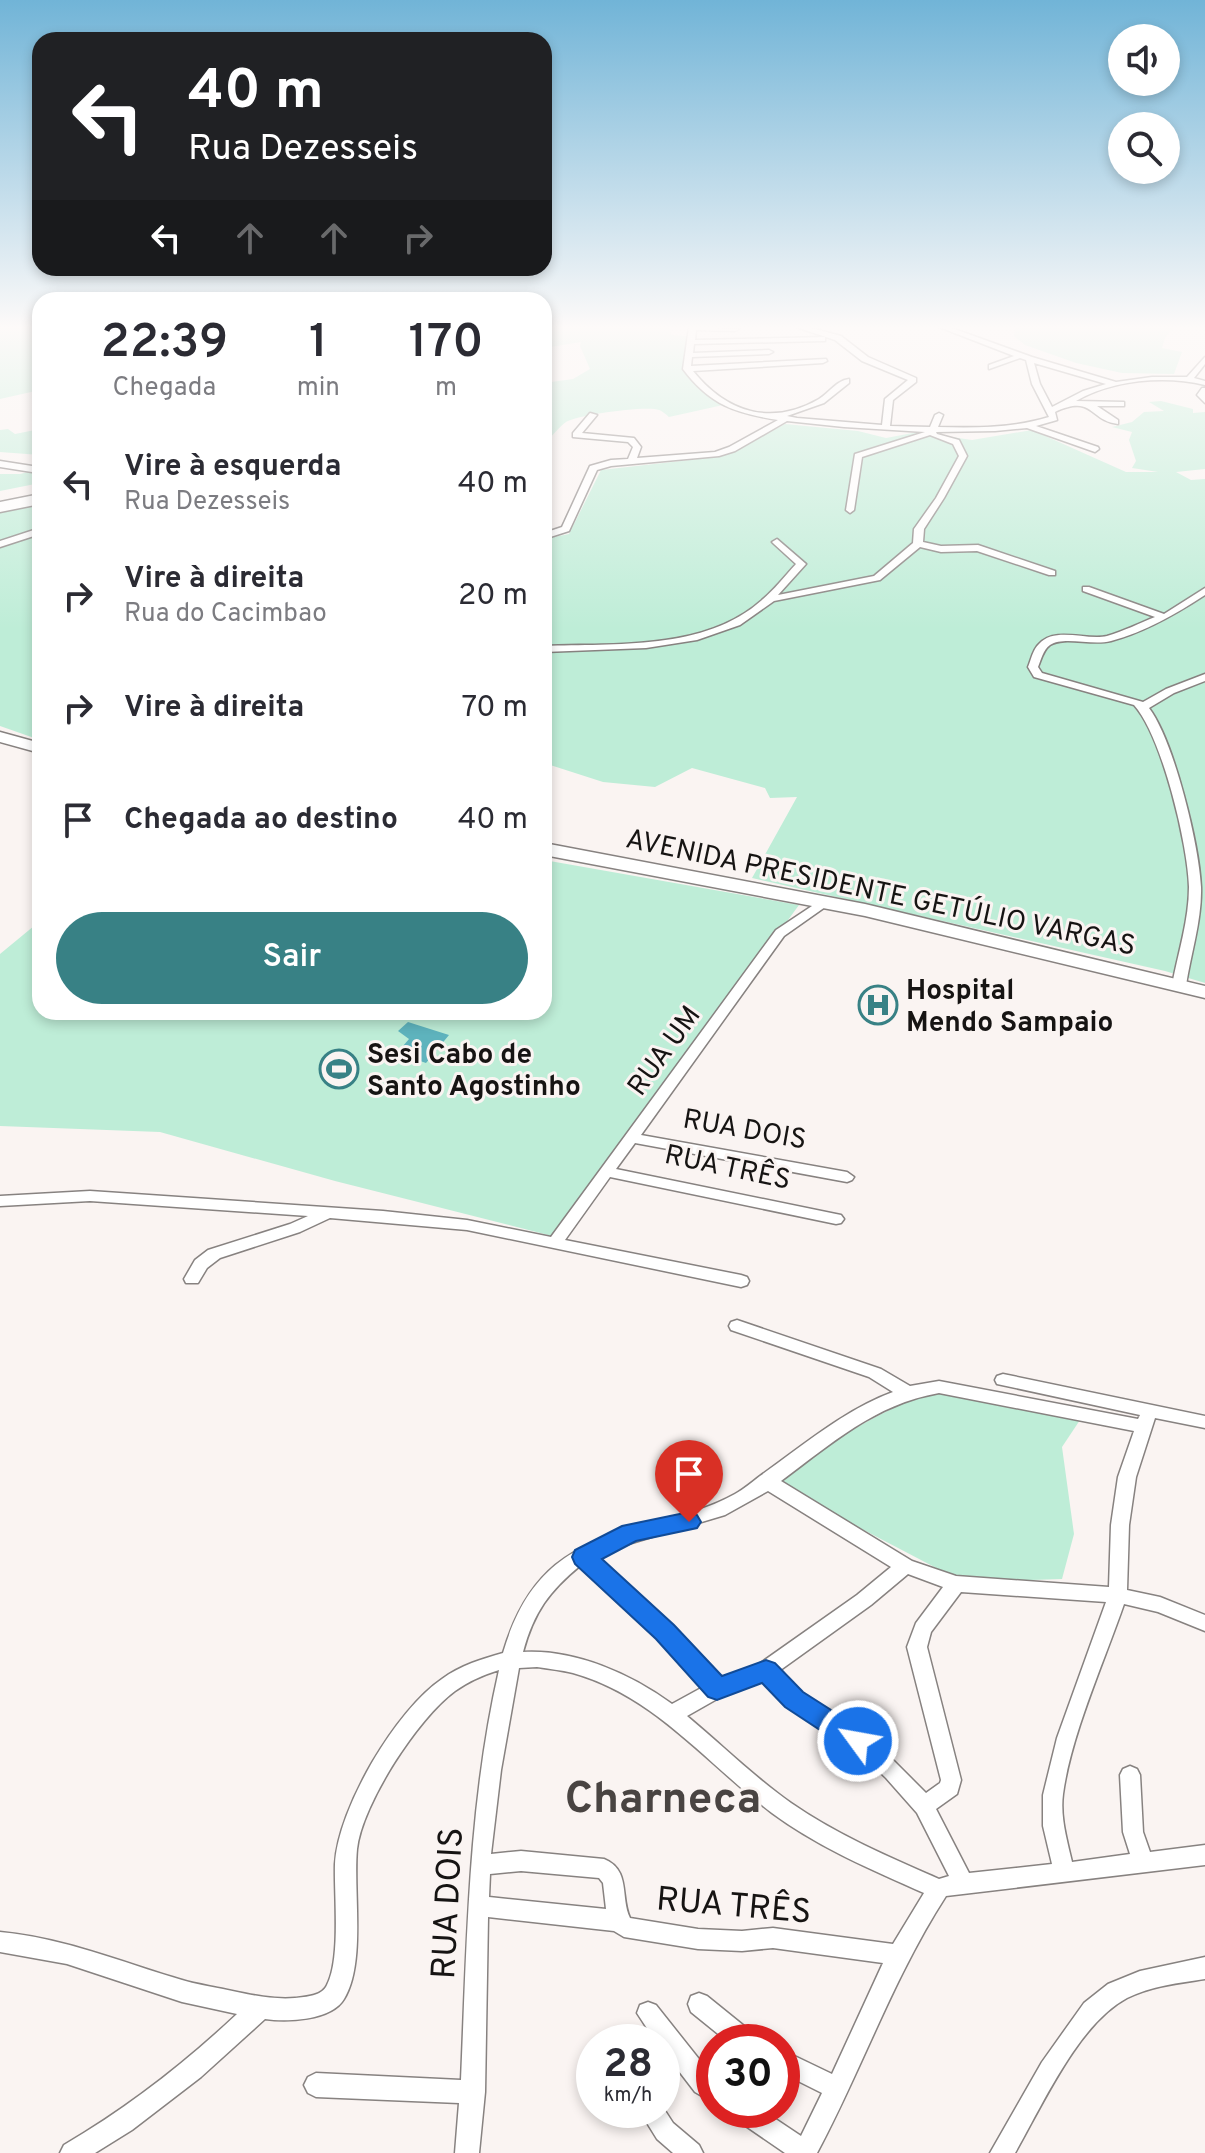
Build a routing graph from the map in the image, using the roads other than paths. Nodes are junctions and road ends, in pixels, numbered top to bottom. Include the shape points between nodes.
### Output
1 (582, 427) edge
2 (766, 427) edge
3 (880, 427) edge
4 (1015, 427) edge
5 (1031, 427) edge
6 (886, 428) joint
7 (933, 430) junction
8 (1095, 449) dead end
9 (632, 461) junction
10 (0, 464) edge
11 (32, 469) dead end
12 (32, 494) edge
13 (0, 500) edge
14 (32, 501) edge
15 (0, 507) edge
16 (850, 510) dead end
17 (32, 534) edge
18 (552, 535) edge
19 (777, 542) dead end
20 (0, 544) edge
21 (918, 544) junction
22 (1052, 573) dead end
23 (1086, 589) dead end
24 (1205, 591) edge
25 (766, 601) junction
26 (1165, 617) junction
27 (552, 649) edge
28 (1205, 677) edge
29 (1145, 706) junction
30 (0, 737) edge
31 (32, 746) edge
32 (552, 851) edge
33 (824, 902) junction
34 (1179, 985) junction
35 (1205, 992) edge
36 (632, 1138) junction
37 (607, 1172) junction
38 (847, 1177) dead end
39 (0, 1201) edge
40 (329, 1212) junction
41 (836, 1219) dead end
42 (556, 1241) junction
43 (192, 1279) dead end
44 (741, 1281) dead end
45 (737, 1326) dead end
46 (1003, 1380) dead end
47 (906, 1392) junction
48 (1147, 1420) junction
49 (1205, 1422) edge
50 (766, 1481) junction
51 (584, 1557) junction
52 (905, 1566) junction
53 (956, 1584) junction
54 (1118, 1595) junction
55 (1205, 1623) edge
56 (510, 1659) junction
57 (766, 1670) junction
58 (717, 1689) junction
59 (671, 1715) junction
60 (1130, 1775) dead end
61 (924, 1806) junction
62 (1205, 1855) edge
63 (1143, 1861) junction
64 (480, 1865) junction
65 (1064, 1871) junction
66 (963, 1882) junction
67 (939, 1889) junction
68 (479, 1906) junction
69 (618, 1921) junction
70 (0, 1942) edge
71 (899, 1955) junction
72 (1205, 1968) edge
73 (699, 2004) dead end
74 (259, 2009) junction
75 (648, 2013) dead end
76 (724, 2024) edge
77 (800, 2070) edge
78 (696, 2075) edge
79 (316, 2085) dead end
80 (838, 2089) junction
81 (473, 2092) junction
82 (663, 2128) edge
83 (768, 2128) edge
84 (72, 2153) edge
85 (467, 2153) edge
86 (691, 2153) edge
87 (804, 2153) edge
88 (1002, 2153) edge

1 - 9 street via 576,435 631,440 638,452
2 - 9 street via 716,454
3 - 6 street
4 - 7 street
5 - 8 street
6 - 7 street
7 - 16 street via 858,456
7 - 21 street via 934,436 956,442 963,456 919,529
9 - 18 street via 591,470 568,526
10 - 11 street
12 - 13 highway
14 - 15 highway
17 - 20 street
19 - 25 street via 801,564
21 - 22 street via 978,548
21 - 25 street via 877,578
23 - 26 street
24 - 26 street
25 - 27 street via 736,623 693,638
26 - 29 street via 1103,640 1048,642 1033,667 1038,675
28 - 29 street
29 - 34 street via 1165,751 1193,872 1194,898
30 - 31 main road
32 - 33 main road, AVENIDA PRESIDENTE GETÚLIO VARGAS
33 - 34 main road, AVENIDA PRESIDENTE GETÚLIO VARGAS
33 - 36 street, RUA UM via 780,933
34 - 35 main road, AVENIDA PRESIDENTE GETÚLIO VARGAS
36 - 37 street, RUA UM
36 - 38 street, RUA DOIS
37 - 41 street, RUA TRÊS
37 - 42 street, RUA UM
39 - 40 street via 90,1196
40 - 42 street via 455,1224
40 - 43 street via 214,1254
42 - 44 street
45 - 47 street via 875,1373
46 - 48 street
47 - 48 street via 939,1387
47 - 50 street, RUA DOIS via 823,1440
48 - 49 street
48 - 54 street via 1127,1477
50 - 51 street, RUA DOIS via 734,1504 689,1522 631,1533
50 - 52 street
51 - 56 street, RUA DOIS via 546,1585 524,1621
51 - 58 street
52 - 53 street
52 - 57 street
53 - 54 street
53 - 61 street via 923,1629 917,1647 951,1783
54 - 55 street
54 - 65 street via 1067,1738 1053,1795 1053,1826
56 - 59 street via 581,1667 635,1690
56 - 64 street, RUA DOIS via 490,1766
56 - 74 street via 469,1669 431,1699 395,1743 372,1786 347,1845 337,1993 319,2004 283,2012
57 - 58 street
57 - 61 street via 794,1699 871,1751
58 - 59 street
59 - 67 street via 781,1807
60 - 63 street via 1133,1832
61 - 66 street
62 - 63 street
63 - 65 street
64 - 68 street, RUA DOIS
64 - 69 street, RUA TRÊS via 521,1861 607,1870 614,1879
65 - 66 street
66 - 67 street
67 - 71 street
68 - 69 street
68 - 81 street, RUA DOIS
69 - 71 street, RUA TRÊS via 624,1927 698,1939 773,1938
70 - 74 street via 58,1949 181,1991
71 - 80 street
72 - 88 street via 1137,1983 1094,2008
73 - 76 street
74 - 84 street via 190,2074 131,2119
75 - 78 street
77 - 80 street
79 - 81 street
80 - 87 street
81 - 85 street, RUA DOIS
82 - 86 street
83 - 87 street

